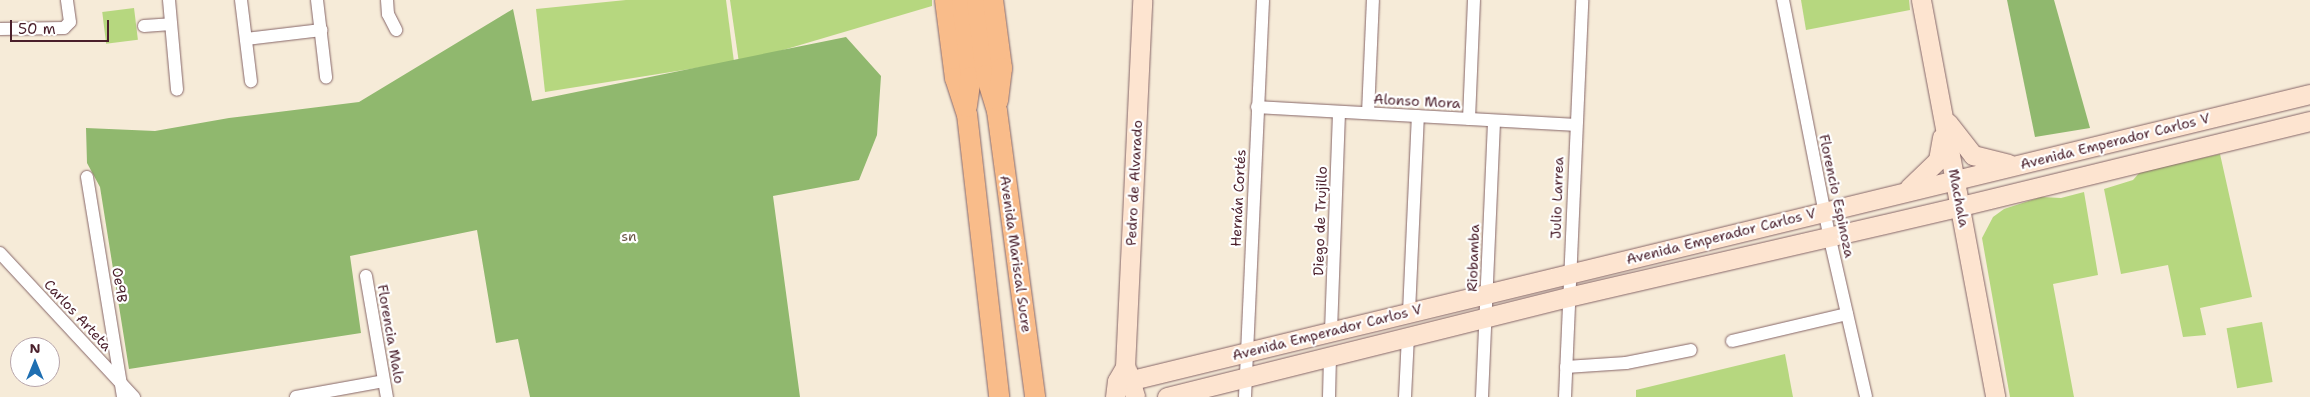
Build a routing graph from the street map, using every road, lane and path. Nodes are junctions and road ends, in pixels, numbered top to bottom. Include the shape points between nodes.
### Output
1 (68, 0) edge
2 (169, 0) edge
3 (241, 0) edge
4 (317, 0) edge
5 (387, 0) edge
6 (945, 0) edge
7 (962, 0) edge
8 (977, 0) edge
9 (993, 0) edge
10 (1142, 0) edge
11 (1263, 0) edge
12 (1373, 0) edge
13 (1474, 0) edge
14 (1582, 0) edge
15 (1783, 0) edge
16 (1921, 0) edge
17 (171, 24) junction
18 (144, 26) dead end
19 (0, 30) edge
20 (321, 30) junction
21 (396, 30) dead end
22 (246, 39) junction
23 (326, 77) dead end
24 (251, 81) dead end
25 (177, 90) dead end
26 (2310, 94) edge
27 (1257, 107) junction
28 (997, 111) junction
29 (1339, 112) junction
30 (1368, 113) junction
31 (966, 114) junction
32 (1418, 116) junction
33 (1943, 116) junction
34 (1469, 119) junction
35 (1494, 121) junction
36 (2310, 121) edge
37 (1575, 125) junction
38 (2016, 165) junction
39 (87, 177) dead end
40 (1955, 180) junction
41 (1904, 192) junction
42 (2007, 195) junction
43 (1960, 206) junction
44 (1824, 211) junction
45 (1829, 235) junction
46 (1968, 248) junction
47 (0, 253) edge
48 (1569, 273) junction
49 (366, 276) dead end
50 (1487, 293) junction
51 (1568, 296) junction
52 (1409, 312) junction
53 (1847, 314) junction
54 (1486, 317) junction
55 (1331, 331) junction
56 (1408, 336) junction
57 (1732, 341) dead end
58 (1691, 350) dead end
59 (1246, 351) junction
60 (1330, 355) junction
61 (1566, 367) junction
62 (1245, 376) junction
63 (384, 381) junction
64 (1131, 381) edge
65 (121, 384) junction
66 (124, 397) edge
67 (134, 397) edge
68 (296, 397) edge
69 (387, 397) edge
70 (999, 397) edge
71 (1035, 397) edge
72 (1115, 397) edge
73 (1167, 397) edge
74 (1245, 397) edge
75 (1329, 397) edge
76 (1404, 397) edge
77 (1482, 397) edge
78 (1565, 397) edge
79 (1866, 397) edge
80 (1995, 397) edge

1 - 19 street via 70,22 64,28
2 - 17 street
3 - 22 street
4 - 20 street
5 - 21 street via 388,14
6 - 31 main road via 955,78
7 - 31 main road via 971,76
8 - 28 main road, Avenida Mariscal Sucre via 986,74
9 - 28 main road, Avenida Mariscal Sucre via 1002,68
10 - 64 main road, Pedro de Alvarado
11 - 27 street, Hernán Cortés
12 - 30 street
13 - 34 street
14 - 37 street, Julio Larrea
15 - 44 street, Florencio Espinoza
16 - 33 main road, Machala
17 - 18 street
17 - 25 street
20 - 22 street
20 - 23 street
22 - 24 street
26 - 38 main road, Avenida Emperador Carlos V
27 - 29 street, Alonso Mora
27 - 59 street, Hernán Cortés
28 - 71 main road, Avenida Mariscal Sucre
29 - 30 street, Alonso Mora
29 - 55 street, Diego de Trujillo
30 - 32 street, Alonso Mora
31 - 70 main road
32 - 34 street, Alonso Mora
32 - 52 street
33 - 38 main road via 1961,144 1973,155
33 - 40 main road, Machala
33 - 41 main road via 1940,156 1931,170
34 - 35 street, Alonso Mora
35 - 37 street, Alonso Mora
35 - 50 street, Riobamba
36 - 42 main road, Avenida Emperador Carlos V
37 - 48 street, Julio Larrea
38 - 40 main road, Avenida Emperador Carlos V
39 - 65 street, Oe9B
40 - 41 main road, Avenida Emperador Carlos V
40 - 43 main road, Machala
41 - 44 main road, Avenida Emperador Carlos V
42 - 43 main road, Avenida Emperador Carlos V
42 - 46 main road via 1989,203 1979,214
43 - 45 main road, Avenida Emperador Carlos V
43 - 46 main road, Machala
44 - 45 street, Florencio Espinoza
44 - 48 main road, Avenida Emperador Carlos V
45 - 51 main road, Avenida Emperador Carlos V
45 - 53 street, Florencio Espinoza
46 - 80 main road, Machala
47 - 65 street, Carlos Arteta
48 - 50 main road, Avenida Emperador Carlos V
48 - 51 street, Julio Larrea
49 - 63 street, Florencia Malo
50 - 52 main road, Avenida Emperador Carlos V
50 - 54 street, Riobamba
51 - 54 main road, Avenida Emperador Carlos V
51 - 61 street, Julio Larrea
52 - 55 main road, Avenida Emperador Carlos V
53 - 57 street
53 - 79 street, Florencio Espinoza
54 - 56 main road, Avenida Emperador Carlos V
54 - 77 street, Riobamba
55 - 59 main road, Avenida Emperador Carlos V
56 - 60 main road, Avenida Emperador Carlos V
56 - 76 street
58 - 61 street via 1626,363
59 - 62 street, Hernán Cortés
59 - 64 main road, Avenida Emperador Carlos V
60 - 62 main road, Avenida Emperador Carlos V
60 - 75 street
61 - 78 street, Julio Larrea
62 - 73 main road, Avenida Emperador Carlos V
62 - 74 street, Hernán Cortés
63 - 68 street
63 - 69 street, Florencia Malo
64 - 72 main road, Pedro de Alvarado via 1117,382
65 - 66 street, Oe9B
65 - 67 street, Carlos Arteta

